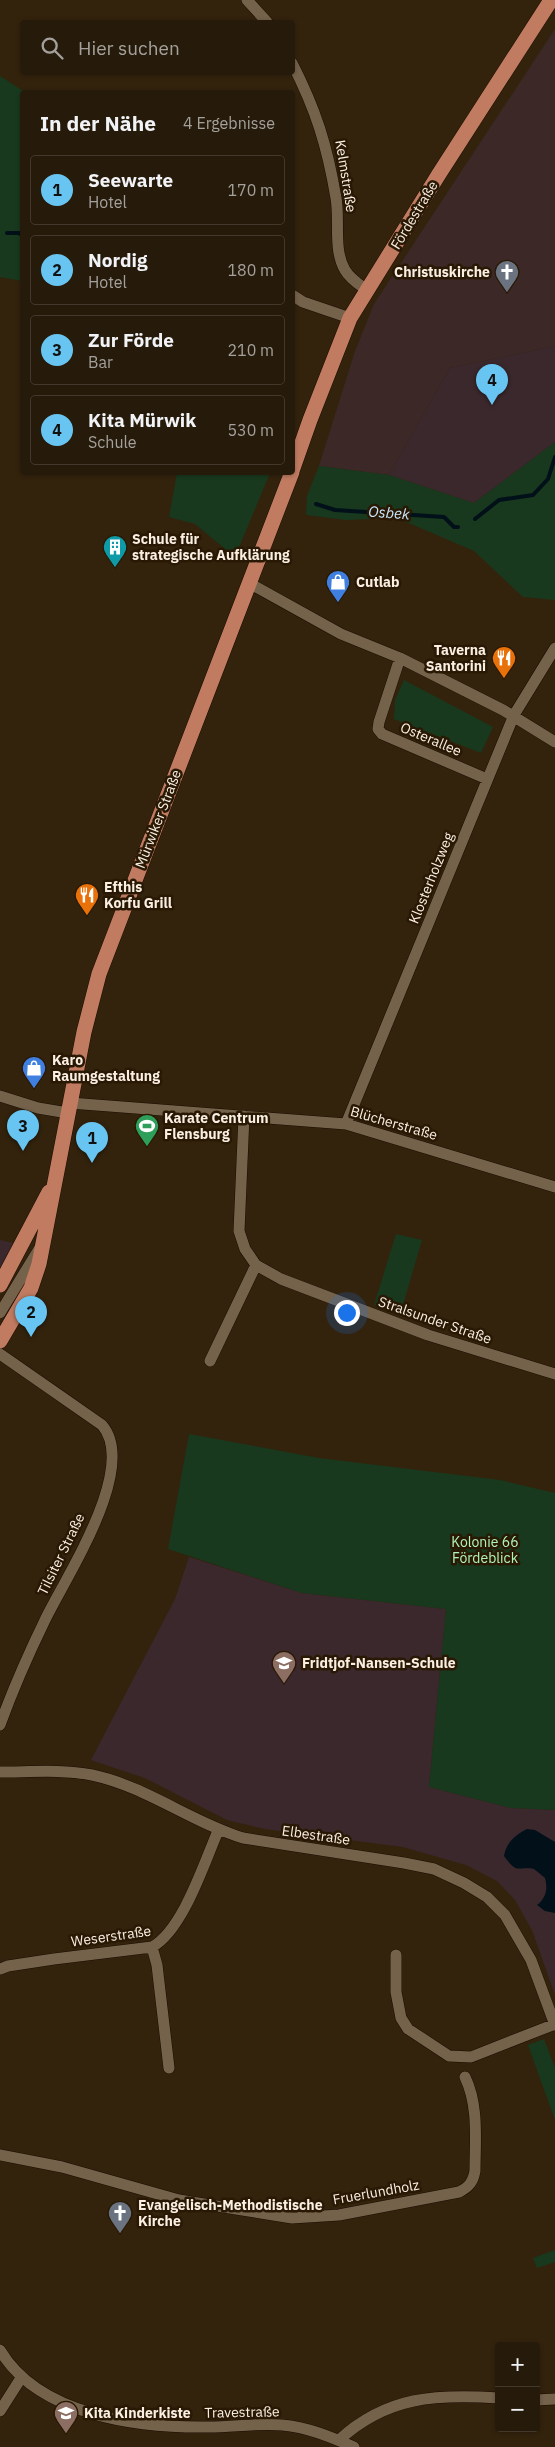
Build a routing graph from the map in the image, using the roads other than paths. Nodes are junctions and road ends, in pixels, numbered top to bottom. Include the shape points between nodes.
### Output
1 (247, 0) edge
2 (551, 0) edge
3 (265, 20) edge
4 (295, 69) edge
5 (368, 291) junction
6 (295, 297) edge
7 (350, 318) junction
8 (295, 463) edge
9 (291, 475) edge
10 (249, 583) junction
11 (555, 648) edge
12 (400, 658) junction
13 (514, 715) junction
14 (555, 742) edge
15 (487, 779) junction
16 (0, 1096) edge
17 (69, 1108) junction
18 (244, 1116) junction
19 (346, 1124) junction
20 (56, 1177) junction
21 (555, 1187) edge
22 (44, 1241) junction
23 (256, 1265) junction
24 (0, 1285) edge
25 (0, 1314) edge
26 (0, 1341) edge
27 (0, 1354) edge
28 (210, 1361) dead end
29 (555, 1374) edge
30 (0, 1725) edge
31 (0, 1772) edge
32 (218, 1831) junction
33 (152, 1948) junction
34 (396, 1955) dead end
35 (0, 1969) edge
36 (555, 2025) edge
37 (169, 2068) dead end
38 (465, 2077) dead end
39 (0, 2155) edge
40 (0, 2350) edge
41 (21, 2378) junction
42 (495, 2398) edge
43 (555, 2399) edge
44 (540, 2400) edge
45 (0, 2411) edge
46 (339, 2440) junction
47 (354, 2447) edge

1 - 3 street
2 - 5 main road, Fördestraße
4 - 5 street, Kelmstraße via 319,121 328,150 340,256 345,270
5 - 7 main road, Fördestraße
6 - 7 street
7 - 8 main road, Fördestraße
9 - 10 main road, Fördestraße
10 - 12 street via 341,634
10 - 17 main road, Mürwiker Straße via 99,974
11 - 13 street, Klosterholzweg
12 - 13 street
12 - 15 street, Osterallee via 378,729 382,734
13 - 14 street
13 - 15 street, Klosterholzweg
15 - 19 street, Klosterholzweg
16 - 17 street, Blücherstraße via 19,1104
17 - 18 street, Blücherstraße
17 - 20 main road, Mürwiker Straße
18 - 19 street, Blücherstraße
18 - 23 street, Stralsunder Straße via 239,1231 245,1249
19 - 21 street, Blücherstraße
20 - 22 main road, Mürwiker Straße
20 - 24 main road, Mürwiker Straße
22 - 25 street
22 - 26 main road, Mürwiker Straße via 31,1288
23 - 28 street
23 - 29 street, Stralsunder Straße via 281,1279 428,1335
27 - 30 street, Tilsiter Straße via 102,1425 109,1433 113,1454 106,1489 86,1545 28,1655
31 - 32 street, Elbestraße via 51,1771 91,1775 142,1793
32 - 33 street, Weserstraße via 178,1922
32 - 36 street, Elbestraße via 243,1838 434,1869 464,1883 505,1915 531,1960
33 - 35 street, Weserstraße via 45,1960
33 - 37 street via 157,1965
34 - 36 street via 396,1992 401,2018 408,2029 449,2056 471,2057
38 - 39 street, Fruerlundholz via 474,2106 476,2171 468,2187 459,2192 347,2214 292,2218 179,2200 62,2167
40 - 41 street, Travestraße
41 - 45 street
41 - 46 street, Travestraße via 66,2404 128,2422 192,2427 282,2425
42 - 46 street via 435,2398 405,2403 381,2410 358,2423
43 - 44 street
46 - 47 street, Travestraße

